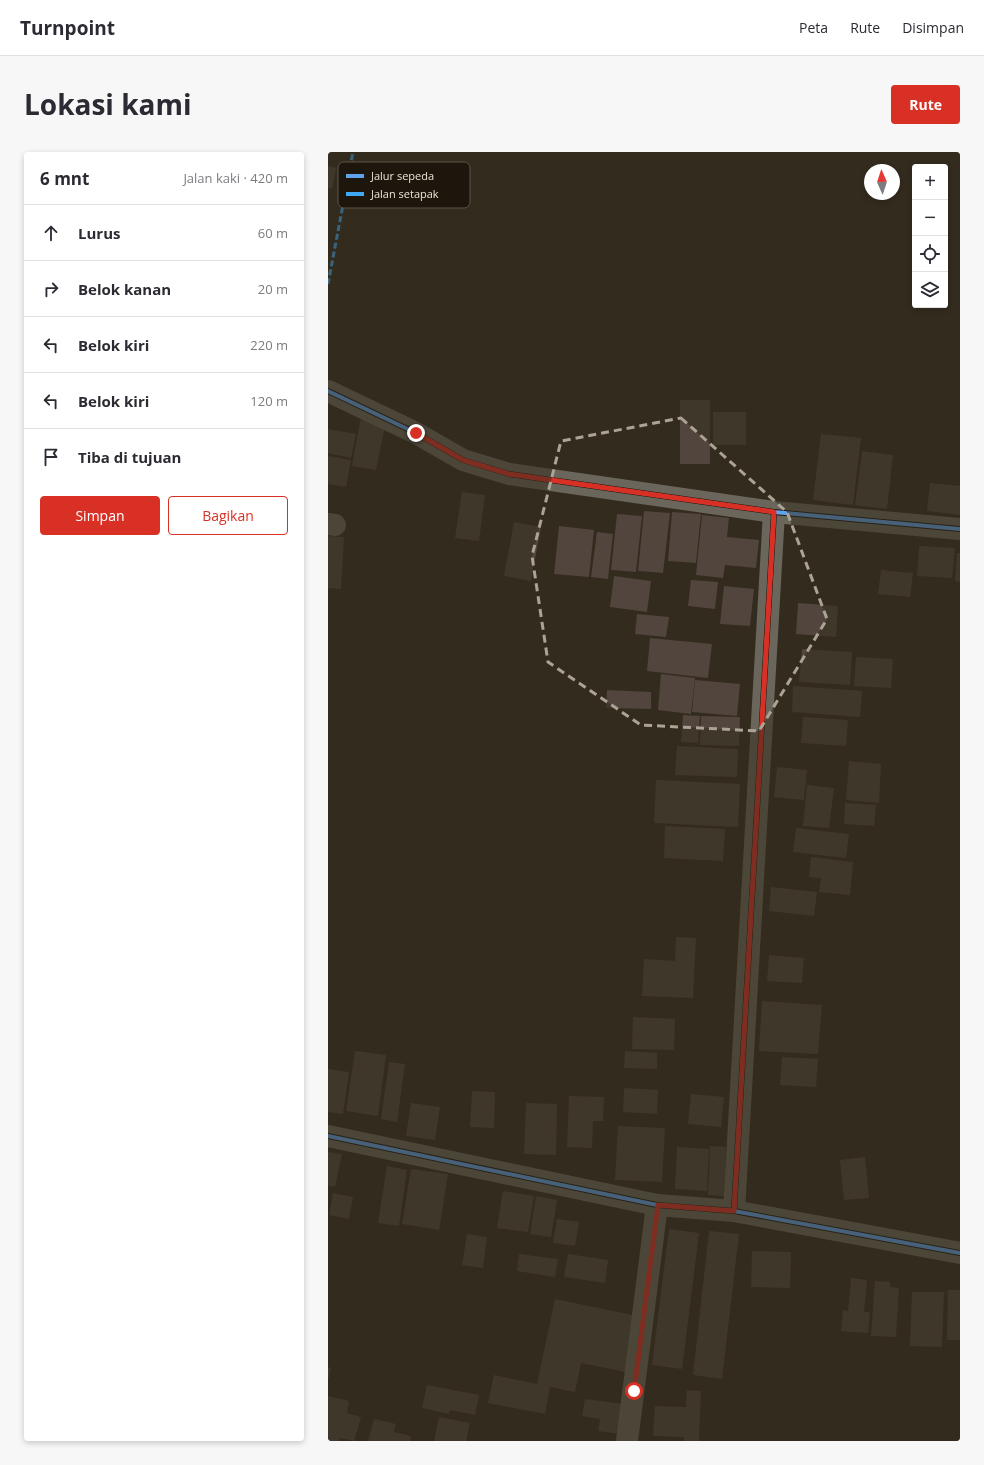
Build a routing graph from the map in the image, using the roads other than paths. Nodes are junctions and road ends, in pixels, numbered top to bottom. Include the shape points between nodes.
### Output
1 (328, 391) edge
2 (774, 512) junction
3 (960, 529) edge
4 (328, 1136) edge
5 (658, 1205) junction
6 (734, 1211) junction
7 (960, 1253) edge
8 (627, 1441) edge

1 - 2 street via 416,433 463,460 509,474
2 - 3 street
2 - 6 street
4 - 5 street
5 - 6 street
5 - 8 street
6 - 7 street

